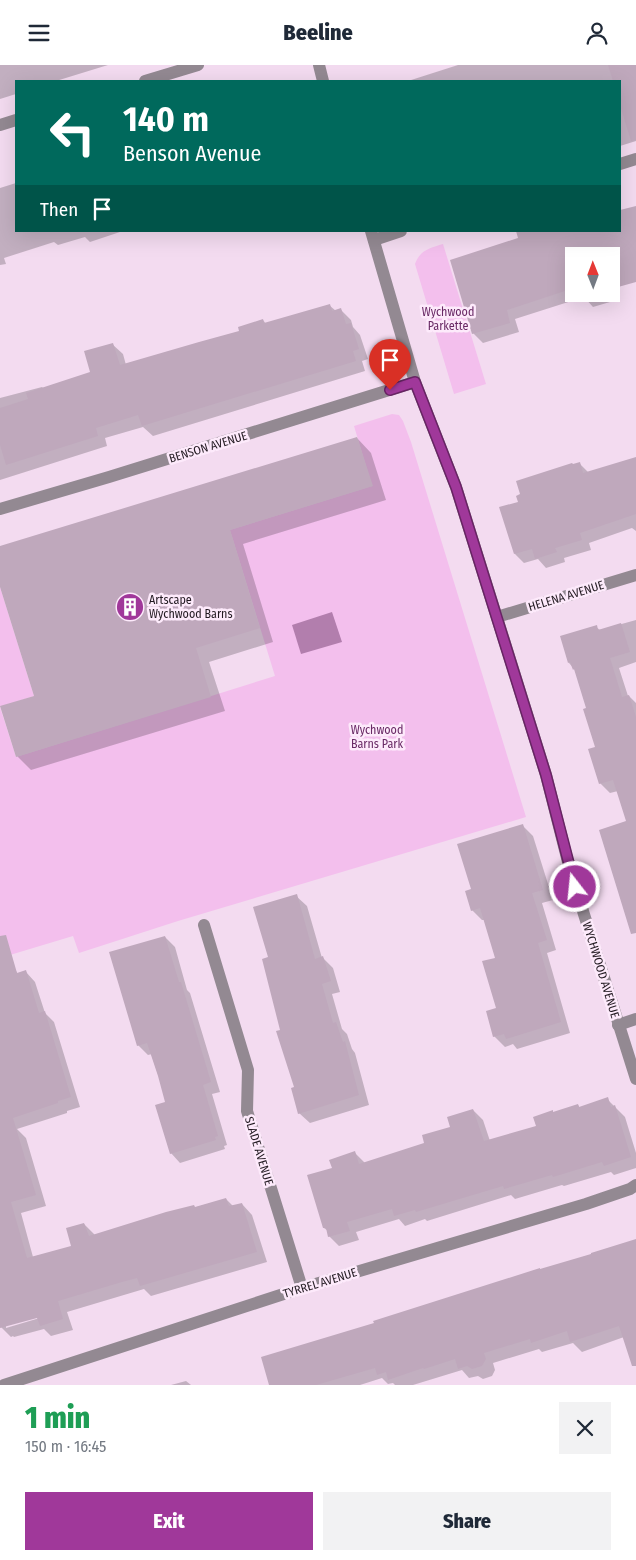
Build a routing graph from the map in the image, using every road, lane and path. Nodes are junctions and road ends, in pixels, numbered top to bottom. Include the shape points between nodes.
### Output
1 (198, 65) edge
2 (318, 65) edge
3 (148, 80) edge
4 (324, 80) edge
5 (15, 121) edge
6 (0, 125) edge
7 (636, 159) edge
8 (621, 164) edge
9 (395, 232) edge
10 (372, 236) edge
11 (415, 382) junction
12 (0, 509) edge
13 (636, 575) edge
14 (496, 617) junction
15 (204, 925) dead end
16 (636, 1019) edge
17 (618, 1025) junction
18 (636, 1079) edge
19 (636, 1185) edge
20 (302, 1289) junction
21 (4, 1385) edge

1 - 3 street
2 - 4 street
5 - 6 street
7 - 8 street
9 - 10 street
10 - 11 street, WYCHWOOD AVENUE
11 - 12 street, BENSON AVENUE
11 - 14 street, WYCHWOOD AVENUE via 456,487
13 - 14 street, HELENA AVENUE
14 - 17 street, WYCHWOOD AVENUE via 546,775 570,870
15 - 20 street, SLADE AVENUE via 245,1056 247,1111
16 - 17 street
17 - 18 street, WYCHWOOD AVENUE
19 - 20 street, TYRREL AVENUE via 586,1204
20 - 21 street, TYRREL AVENUE

